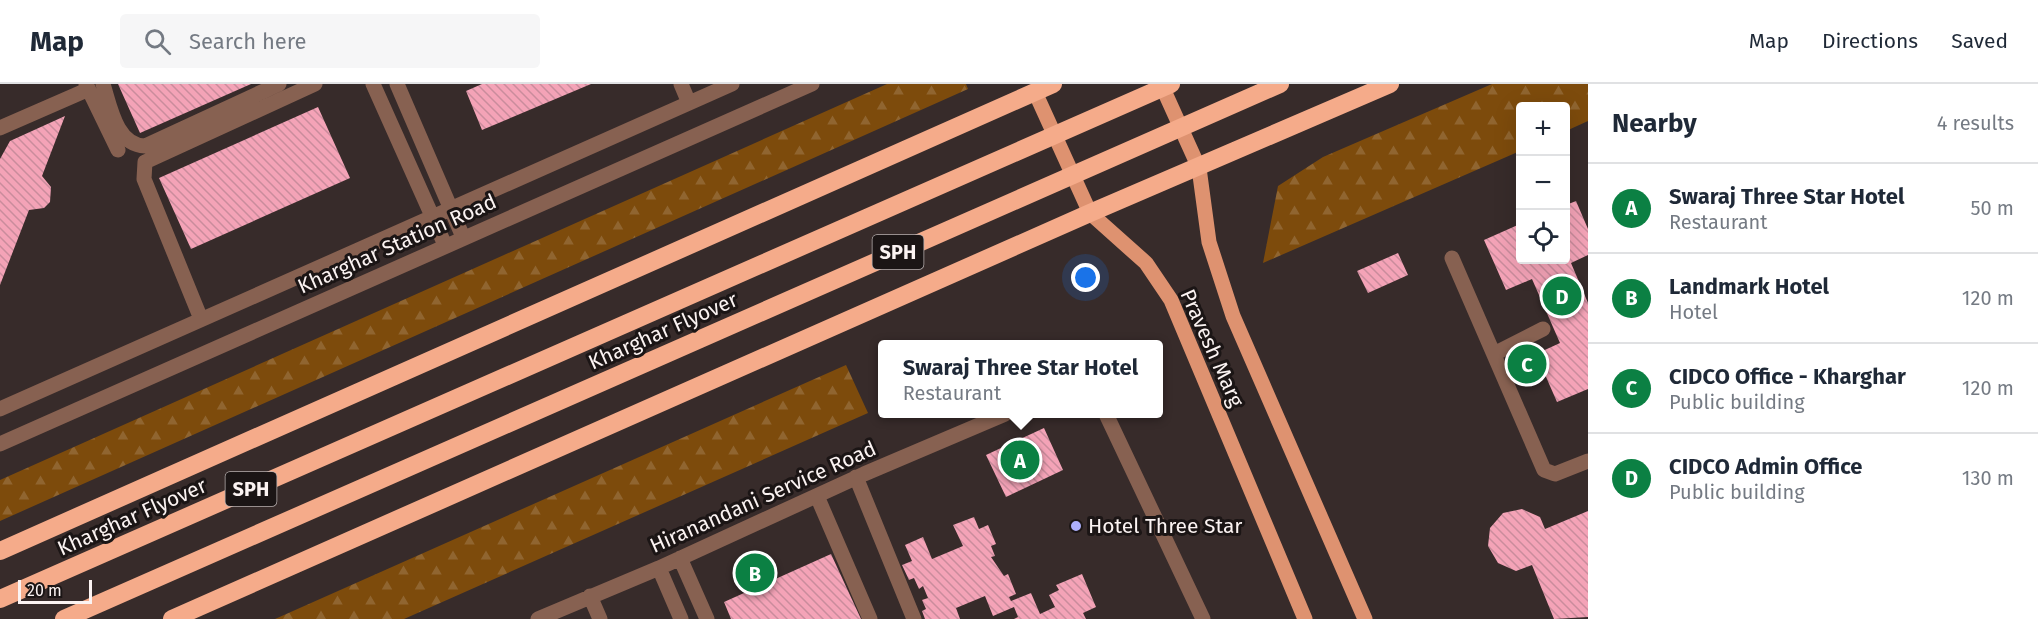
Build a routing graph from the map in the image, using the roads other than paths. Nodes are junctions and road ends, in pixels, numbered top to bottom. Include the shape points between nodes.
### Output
1 (103, 84) edge
2 (279, 84) edge
3 (315, 84) edge
4 (373, 84) edge
5 (397, 84) edge
6 (681, 84) edge
7 (732, 84) edge
8 (812, 84) edge
9 (1053, 84) edge
10 (1161, 84) edge
11 (1171, 84) edge
12 (1280, 84) edge
13 (1390, 84) edge
14 (86, 87) edge
15 (1033, 88) edge
16 (689, 103) junction
17 (0, 128) edge
18 (118, 150) dead end
19 (1199, 168) junction
20 (451, 209) junction
21 (1090, 213) junction
22 (432, 217) junction
23 (463, 237) junction
24 (445, 245) junction
25 (1452, 258) dead end
26 (201, 319) junction
27 (1543, 329) dead end
28 (1494, 354) junction
29 (0, 409) edge
30 (996, 418) edge
31 (1108, 418) edge
32 (0, 444) edge
33 (1588, 461) edge
34 (856, 477) junction
35 (817, 496) junction
36 (0, 551) edge
37 (680, 558) junction
38 (659, 568) junction
39 (590, 596) junction
40 (0, 599) edge
41 (565, 613) edge
42 (64, 619) edge
43 (172, 619) edge
44 (538, 619) edge
45 (600, 619) edge
46 (681, 619) edge
47 (707, 619) edge
48 (870, 619) edge
49 (914, 619) edge
50 (1203, 619) edge
51 (1305, 619) edge
52 (1365, 619) edge

1 - 2 street via 124,138 136,146 145,146
3 - 26 street via 145,162 144,179
4 - 22 street
5 - 20 street
6 - 16 street
7 - 16 street, Kharghar Station Road
8 - 23 street, Kharghar Station Road
9 - 15 highway
10 - 19 main road, Pravesh Marg
11 - 40 highway, Kharghar Flyover / SPH
12 - 42 highway, Kharghar Flyover / SPH
13 - 19 highway
14 - 17 street
14 - 18 street
15 - 21 main road, Pravesh Marg
15 - 36 highway
16 - 20 street, Kharghar Station Road
19 - 21 highway
19 - 52 main road, Pravesh Marg via 1209,242 1233,316
20 - 22 street, Kharghar Station Road
20 - 23 street
21 - 43 highway
21 - 51 main road, Pravesh Marg via 1146,263 1171,300
22 - 24 street
22 - 26 street, Kharghar Station Road
23 - 24 street, Kharghar Station Road
24 - 32 street, Kharghar Station Road
25 - 28 street
26 - 29 street, Kharghar Station Road
27 - 28 street
28 - 33 street via 1547,473 1555,474
30 - 34 street, Hiranandani Service Road
31 - 50 street
34 - 35 street, Hiranandani Service Road
34 - 49 street
35 - 37 street, Hiranandani Service Road
35 - 48 street
37 - 38 street, Hiranandani Service Road
37 - 47 street
38 - 39 street, Hiranandani Service Road
38 - 46 street
39 - 41 street, Hiranandani Service Road
39 - 45 street
41 - 44 street, Hiranandani Service Road

